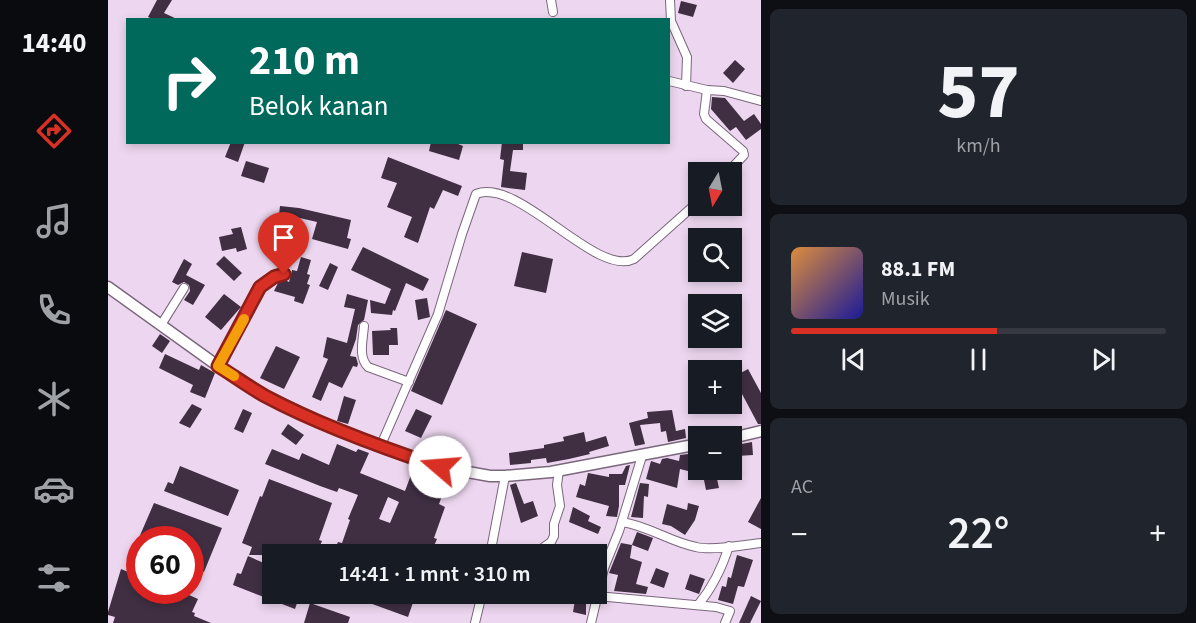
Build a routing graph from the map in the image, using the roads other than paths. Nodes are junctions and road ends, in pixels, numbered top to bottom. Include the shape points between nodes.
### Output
1 (550, 0) edge
2 (670, 0) edge
3 (553, 12) dead end
4 (670, 81) edge
5 (686, 86) junction
6 (707, 90) junction
7 (761, 102) edge
8 (739, 162) edge
9 (688, 211) edge
10 (284, 274) dead end
11 (108, 287) edge
12 (184, 288) dead end
13 (160, 325) junction
14 (364, 326) dead end
15 (218, 366) junction
16 (409, 382) junction
17 (761, 431) edge
18 (742, 436) edge
19 (381, 445) junction
20 (688, 446) edge
21 (642, 456) junction
22 (559, 470) junction
23 (505, 476) junction
24 (622, 522) junction
25 (761, 543) edge
26 (491, 544) edge
27 (548, 544) edge
28 (729, 546) junction
29 (607, 560) edge
30 (607, 598) edge
31 (480, 604) edge
32 (595, 604) edge
33 (698, 605) junction
34 (475, 623) edge
35 (591, 623) edge
36 (725, 623) edge

1 - 3 street
2 - 5 street via 671,21 687,57
4 - 5 street
5 - 6 street
6 - 7 street
6 - 8 street via 706,119 743,151
9 - 16 street via 634,259 623,262 600,255 509,198 491,192 476,194 438,314
10 - 15 street via 260,287
11 - 13 main road
12 - 13 street
13 - 15 main road
14 - 16 street via 364,363
15 - 19 main road via 266,396
16 - 19 street
17 - 18 main road
19 - 23 main road via 440,467
20 - 21 main road
21 - 22 main road
21 - 24 street
22 - 23 main road
22 - 27 street via 560,507 554,536
23 - 26 street
24 - 28 street via 644,526 696,547
24 - 29 street
25 - 28 street
28 - 33 street via 718,575
30 - 33 street
31 - 34 street
32 - 35 street
33 - 36 street via 730,611

